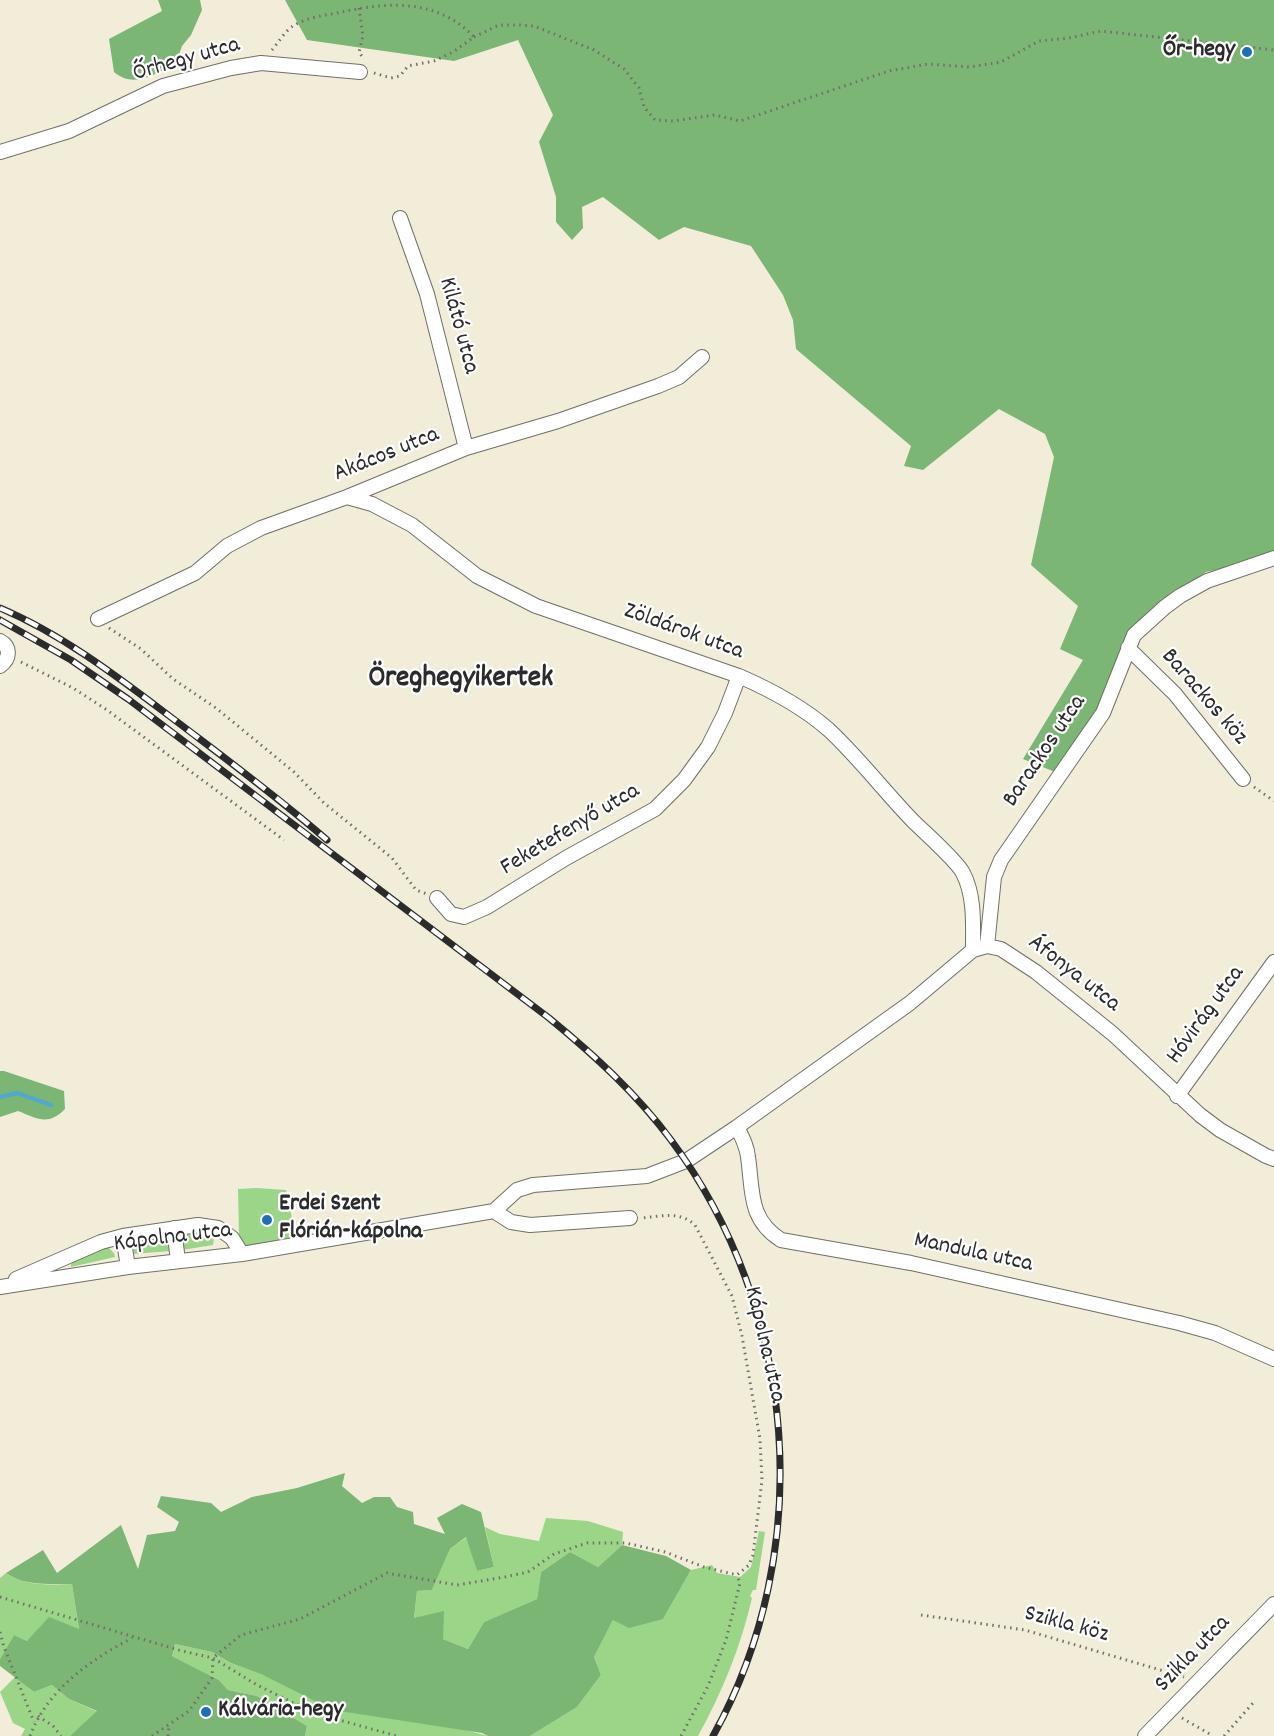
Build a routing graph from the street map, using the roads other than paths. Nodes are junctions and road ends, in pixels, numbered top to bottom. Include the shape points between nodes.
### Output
1 (364, 66) road end
2 (0, 152) edge
3 (400, 218) dead end
4 (702, 357) dead end
5 (466, 448) junction
6 (347, 497) junction
7 (1274, 558) edge
8 (99, 619) road end
9 (0, 641) edge
10 (1128, 648) junction
11 (4, 662) edge
12 (739, 676) junction
13 (1242, 779) road end
14 (436, 898) road end
15 (987, 946) junction
16 (972, 950) junction
17 (1274, 962) edge
18 (1177, 1096) junction
19 (737, 1127) junction
20 (1274, 1159) edge
21 (494, 1211) junction
22 (630, 1218) road end
23 (174, 1228) junction
24 (123, 1236) junction
25 (242, 1254) junction
26 (178, 1261) junction
27 (128, 1267) junction
28 (0, 1286) edge
29 (1274, 1359) edge
30 (1274, 1604) edge
31 (1145, 1736) edge

1 - 2 street, Őrhegy utca via 261,63 231,68 162,86 69,131
3 - 5 street, Kilátó utca via 427,294
4 - 5 street, Akácos utca via 679,377 658,386
5 - 6 street, Akácos utca
6 - 8 street, Akácos utca via 261,528 227,546 195,573
6 - 12 street, Zöldárok utca via 397,516 477,576 536,606
7 - 10 street, Barackos utca via 1234,570 1180,596 1134,635
9 - 11 street via 8,648
10 - 13 street, Barackos köz via 1175,694
10 - 15 street, Barackos utca via 1103,713 1001,860 993,877
12 - 14 street, Feketefenyő utca via 708,747 684,780 655,809 464,917 451,914
12 - 16 street, Zöldárok utca via 766,688 830,731 963,871 972,908
15 - 16 street, Áfonya utca
15 - 18 street, Áfonya utca via 1001,949 1078,1005
16 - 19 street via 910,1003
17 - 18 street, Hóvirág utca
18 - 20 street via 1220,1130
19 - 21 street via 686,1161 647,1176 533,1185 517,1190
19 - 29 street, Mandula utca via 748,1156 754,1206 760,1221 781,1240 922,1266 1179,1323 1215,1333
21 - 22 street via 511,1222 530,1225
21 - 25 street, Kápolna utca
23 - 24 street
23 - 25 street via 218,1228
23 - 26 street
24 - 27 street
24 - 28 street
25 - 26 street, Kápolna utca
26 - 27 street, Kápolna utca
27 - 28 street, Kápolna utca
30 - 31 street, Szikla utca

